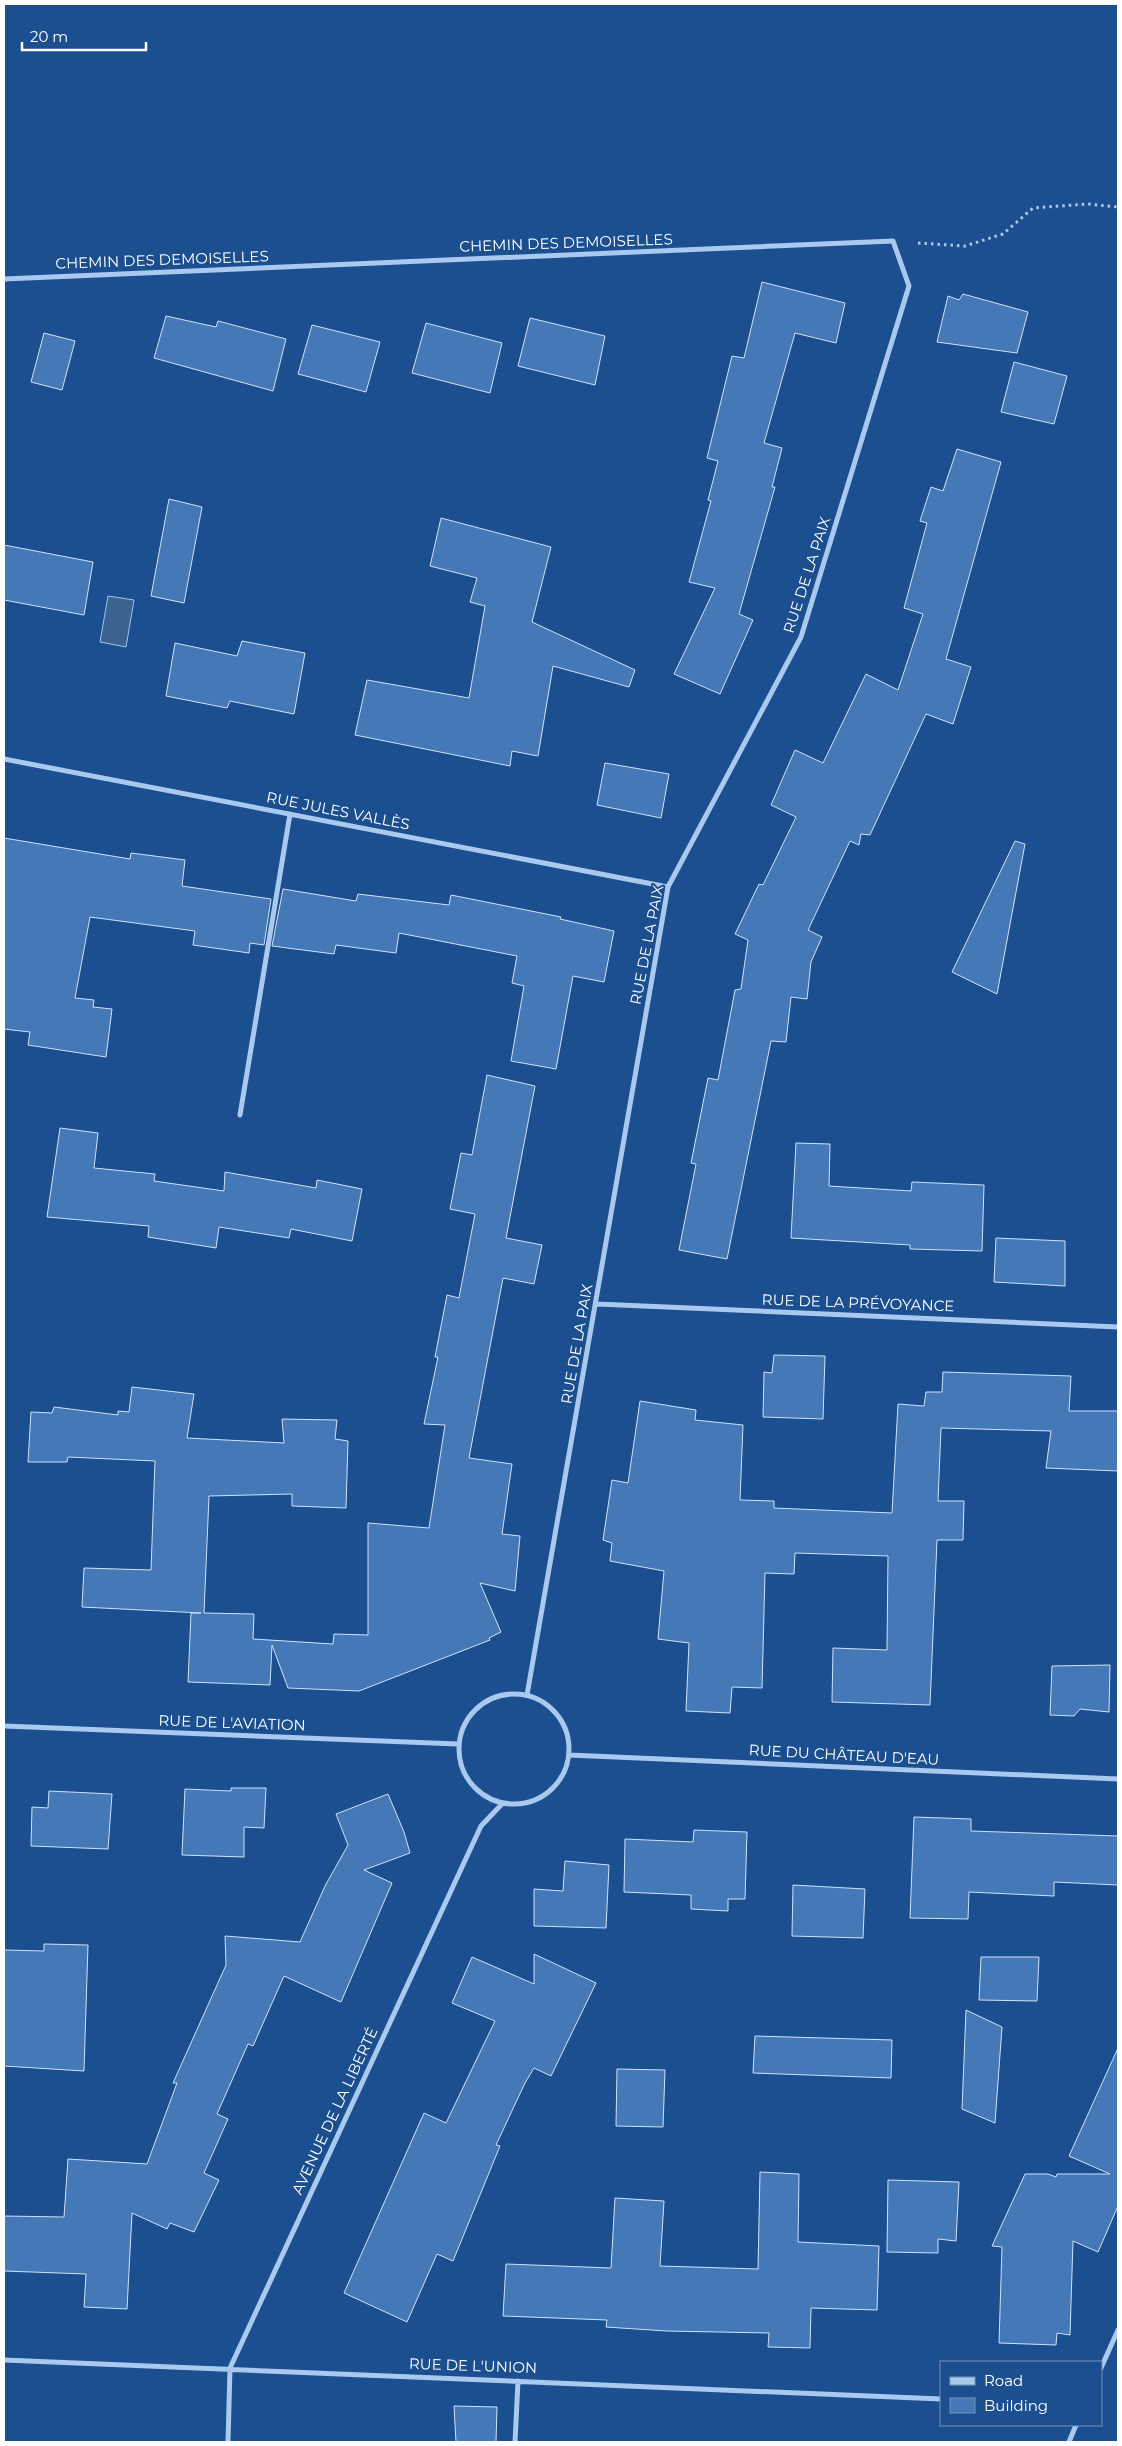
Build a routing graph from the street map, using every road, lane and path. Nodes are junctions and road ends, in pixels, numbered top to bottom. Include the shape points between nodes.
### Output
1 (1118, 207) edge
2 (893, 241) junction
3 (4, 279) edge
4 (4, 759) edge
5 (290, 814) junction
6 (668, 887) junction
7 (240, 1115) dead end
8 (596, 1304) junction
9 (1118, 1327) edge
10 (527, 1695) junction
11 (4, 1726) edge
12 (458, 1744) junction
13 (569, 1756) junction
14 (1118, 1779) edge
15 (502, 1804) junction
16 (1118, 2330) edge
17 (4, 2360) edge
18 (1102, 2366) edge
19 (230, 2368) junction
20 (518, 2381) junction
21 (940, 2399) edge
22 (1076, 2426) edge
23 (228, 2442) edge
24 (515, 2442) edge
25 (1069, 2442) edge

1 - 2 path via 1087,204 1033,208 1003,234 965,246
2 - 3 street, CHEMIN DES DEMOISELLES
2 - 6 street, RUE DE LA PAIX via 909,286 801,637
4 - 5 street, RUE JULES VALLÈS
5 - 6 street, RUE JULES VALLÈS
5 - 7 street
6 - 8 street, RUE DE LA PAIX
8 - 9 street, RUE DE LA PRÉVOYANCE
8 - 10 street, RUE DE LA PAIX
10 - 12 street via 508,1694 489,1699 474,1710 463,1726
10 - 13 street via 542,1700 555,1710 569,1739
11 - 12 street, RUE DE L'AVIATION
12 - 15 street via 465,1776 487,1798
13 - 14 street, RUE DU CHÂTEAU D'EAU
13 - 15 street via 564,1773 539,1799 521,1804
15 - 19 street, AVENUE DE LA LIBERTÉ via 481,1826
16 - 18 street
17 - 19 street, RUE DE L'UNION
19 - 20 street, RUE DE L'UNION
19 - 23 street, AVENUE DE LA LIBERTÉ
20 - 21 street, RUE DE L'UNION
20 - 24 street
22 - 25 street

